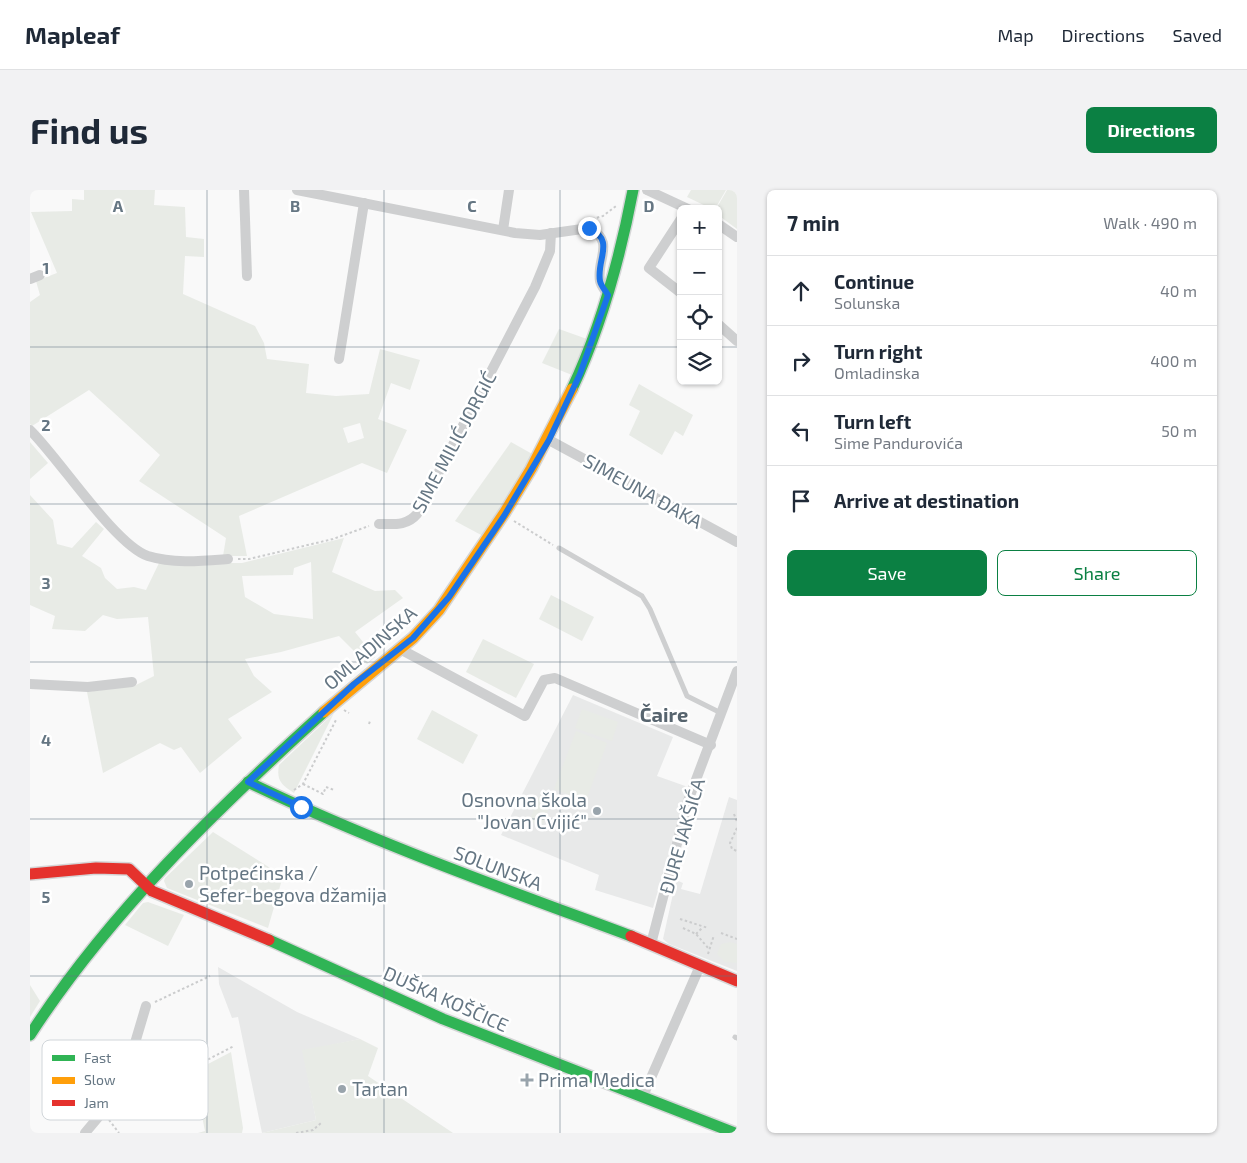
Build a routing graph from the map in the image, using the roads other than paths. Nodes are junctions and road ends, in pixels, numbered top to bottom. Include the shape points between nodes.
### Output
1 (244, 190) edge
2 (297, 190) edge
3 (509, 190) edge
4 (632, 190) edge
5 (647, 190) edge
6 (364, 203) junction
7 (679, 205) edge
8 (677, 224) edge
9 (722, 227) edge
10 (503, 230) junction
11 (551, 233) junction
12 (737, 237) edge
13 (246, 276) dead end
14 (677, 290) edge
15 (608, 295) junction
16 (722, 328) edge
17 (737, 341) edge
18 (338, 359) dead end
19 (30, 430) edge
20 (549, 440) junction
21 (379, 524) road end
22 (737, 542) edge
23 (559, 548) road end
24 (228, 559) road end
25 (400, 649) junction
26 (737, 672) edge
27 (132, 682) dead end
28 (30, 684) edge
29 (723, 713) junction
30 (711, 745) junction
31 (248, 782) junction
32 (30, 874) edge
33 (146, 887) junction
34 (651, 944) junction
35 (704, 962) junction
36 (737, 981) edge
37 (146, 1006) road end
38 (30, 1035) edge
39 (136, 1040) edge
40 (643, 1096) junction
41 (96, 1120) edge
42 (85, 1133) edge
43 (735, 1133) edge

1 - 13 street
2 - 6 street
3 - 10 street
4 - 15 street, OMLADINSKA
5 - 7 street
6 - 10 street
6 - 18 street
8 - 14 street via 649,268
9 - 12 street
10 - 11 street
11 - 15 street via 582,227 600,236 604,249 600,280
11 - 21 street, SIME MILIĆ JORGIĆ via 550,251 535,287 417,514 405,523
15 - 20 street, OMLADINSKA via 580,374
16 - 17 street
19 - 24 street via 102,515 140,552 162,559
20 - 22 street, SIMEUNA ĐAKA
20 - 25 street, OMLADINSKA via 504,516 449,597
23 - 29 lane via 642,596 687,696
25 - 30 street via 525,716 544,680 555,678
25 - 31 street, OMLADINSKA via 354,684
26 - 29 street, ĐURE JAKŠIĆA
27 - 28 street via 103,687
29 - 30 street, ĐURE JAKŠIĆA
30 - 34 street, ĐURE JAKŠIĆA via 688,801
31 - 33 street, OMLADINSKA
31 - 34 street, SOLUNSKA via 451,868
32 - 33 street via 126,868
33 - 38 street, OMLADINSKA via 55,997
33 - 40 street, DUŠKA KOŠČICE via 366,982 443,1019
34 - 35 street, SOLUNSKA
35 - 36 street, SOLUNSKA
35 - 40 street
37 - 39 street
40 - 43 street, DUŠKA KOŠČICE
41 - 42 street

